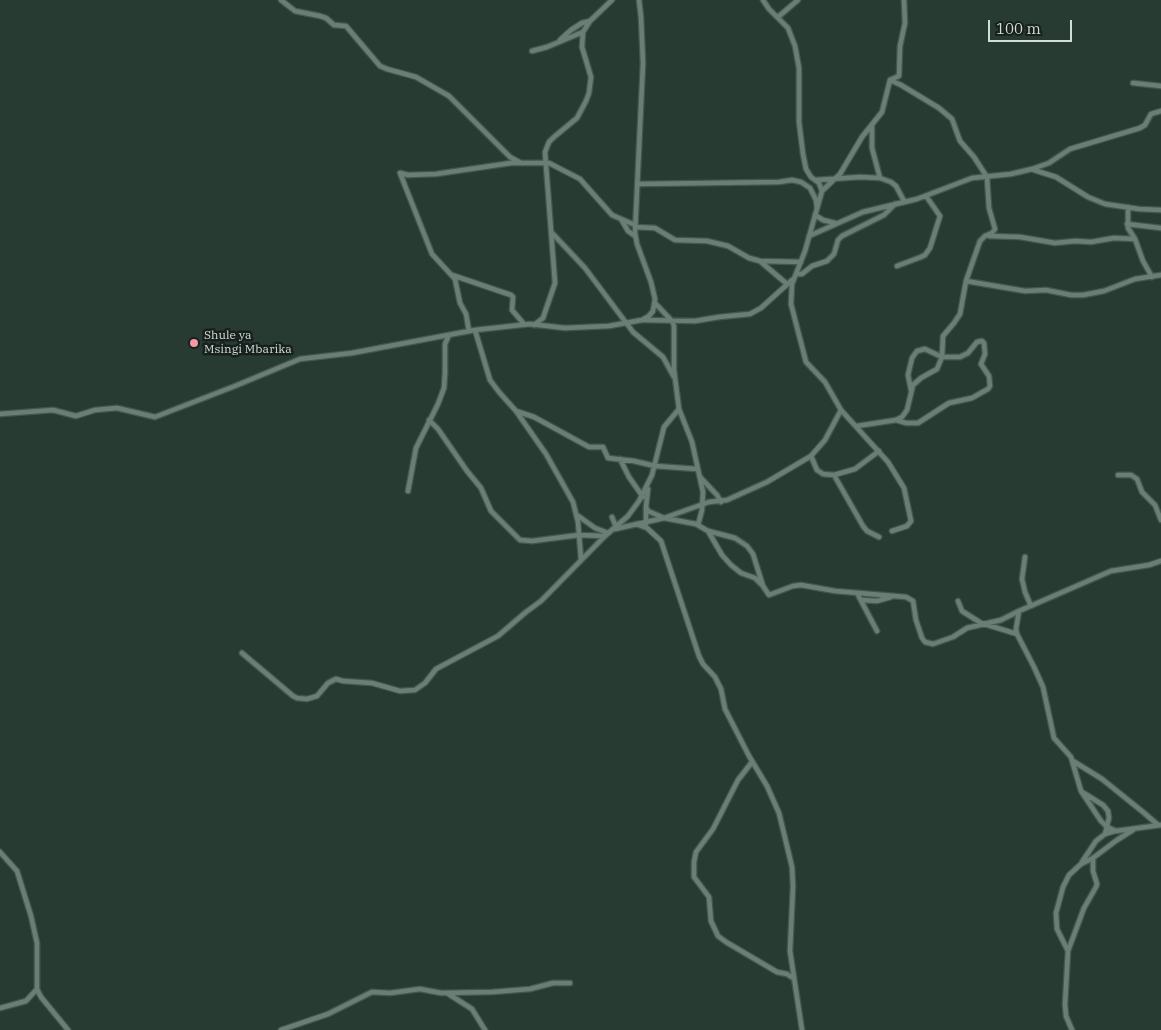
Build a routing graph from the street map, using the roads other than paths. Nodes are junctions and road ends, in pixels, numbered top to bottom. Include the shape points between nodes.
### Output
1 (281, 0) edge
2 (612, 0) edge
3 (639, 0) edge
4 (763, 0) edge
5 (798, 0) edge
6 (904, 0) edge
7 (778, 17) junction
8 (590, 20) junction
9 (583, 32) junction
10 (558, 42) junction
11 (532, 51) dead end
12 (890, 80) junction
13 (1133, 83) dead end
14 (1161, 86) edge
15 (1161, 111) edge
16 (872, 125) junction
17 (521, 163) junction
18 (546, 163) junction
19 (1032, 169) junction
20 (987, 176) junction
21 (838, 178) junction
22 (880, 178) junction
23 (816, 180) junction
24 (638, 184) junction
25 (822, 191) junction
26 (926, 196) junction
27 (904, 201) junction
28 (895, 203) junction
29 (1128, 207) junction
30 (817, 209) junction
31 (1161, 210) edge
32 (815, 215) junction
33 (620, 218) junction
34 (834, 223) junction
35 (1127, 224) junction
36 (635, 226) junction
37 (995, 227) junction
38 (1161, 228) edge
39 (553, 234) junction
40 (636, 236) junction
41 (809, 236) junction
42 (985, 236) junction
43 (1004, 236) junction
44 (1135, 239) junction
45 (760, 262) junction
46 (801, 262) junction
47 (898, 266) dead end
48 (452, 274) junction
49 (1161, 275) edge
50 (794, 277) junction
51 (1152, 277) junction
52 (966, 281) junction
53 (787, 284) junction
54 (655, 303) junction
55 (642, 320) junction
56 (672, 321) junction
57 (628, 323) junction
58 (524, 324) junction
59 (534, 324) junction
60 (475, 330) junction
61 (469, 331) junction
62 (449, 335) junction
63 (942, 357) junction
64 (676, 380) junction
65 (911, 390) junction
66 (679, 409) junction
67 (841, 410) junction
68 (516, 411) junction
69 (0, 414) edge
70 (429, 420) junction
71 (896, 420) junction
72 (856, 426) junction
73 (878, 451) junction
74 (811, 456) junction
75 (620, 459) junction
76 (655, 466) junction
77 (695, 469) junction
78 (834, 475) junction
79 (1118, 475) dead end
80 (700, 476) junction
81 (648, 485) junction
82 (408, 491) dead end
83 (642, 497) junction
84 (721, 502) junction
85 (703, 505) junction
86 (646, 507) junction
87 (577, 515) junction
88 (612, 517) dead end
89 (664, 518) junction
90 (1161, 520) edge
91 (646, 522) junction
92 (636, 524) junction
93 (698, 525) junction
94 (615, 528) junction
95 (647, 528) junction
96 (708, 531) junction
97 (892, 531) dead end
98 (606, 534) junction
99 (579, 535) junction
100 (879, 537) dead end
101 (1025, 557) dead end
102 (581, 559) junction
103 (1161, 561) edge
104 (763, 586) junction
105 (858, 593) junction
106 (892, 597) junction
107 (862, 600) junction
108 (958, 601) dead end
109 (1031, 606) junction
110 (1019, 611) junction
111 (984, 624) junction
112 (877, 631) dead end
113 (1017, 634) junction
114 (242, 653) dead end
115 (1073, 761) junction
116 (752, 762) junction
117 (1081, 791) junction
118 (1159, 825) edge
119 (1107, 827) junction
120 (1139, 827) junction
121 (1116, 831) junction
122 (1105, 834) junction
123 (0, 852) edge
124 (1093, 858) junction
125 (1082, 864) junction
126 (1068, 951) junction
127 (793, 978) junction
128 (570, 983) dead end
129 (37, 988) junction
130 (446, 993) junction
131 (0, 1008) edge
132 (68, 1030) edge
133 (282, 1030) edge
134 (485, 1030) edge
135 (802, 1030) edge
136 (1072, 1030) edge

1 - 17 street via 295,11 346,26 380,66 416,77 451,98 510,157
2 - 8 street
3 - 24 street via 643,64
4 - 7 street
5 - 7 street
6 - 12 street via 900,72 898,78
7 - 23 street via 788,28 795,46 803,154 806,169
8 - 9 street
8 - 10 street via 571,30
9 - 10 street
9 - 18 street via 583,53 591,73 589,93 577,118 549,142 545,152
10 - 11 street
12 - 16 street via 882,112
12 - 20 street via 948,114 960,141
13 - 14 street
15 - 19 street via 1151,114 1140,128 1070,149 1049,163
16 - 21 street
16 - 22 street via 872,148
17 - 18 street
17 - 48 street via 436,174 400,173 432,254
18 - 33 street via 580,179 612,215
18 - 39 street
19 - 20 street
19 - 29 street via 1056,177 1096,201
20 - 26 street via 972,178
20 - 37 street via 989,208
21 - 22 street
21 - 23 street
21 - 25 street
22 - 27 street via 892,182
23 - 25 street
24 - 30 street via 792,180 810,188
24 - 36 street
25 - 30 street
26 - 27 street
26 - 47 street via 940,216 930,248 926,255
27 - 28 street
28 - 34 street
28 - 50 street via 884,215 842,236 827,261
29 - 31 street
29 - 35 street
30 - 32 street
32 - 34 street
32 - 41 street
33 - 36 street
33 - 40 street via 628,231
34 - 41 street
35 - 38 street
35 - 44 street
36 - 40 street
36 - 45 street via 655,228 675,240 728,246
37 - 42 street
37 - 43 street
39 - 57 street via 585,268
39 - 59 street via 555,285 543,318
40 - 54 street
41 - 46 street
42 - 43 street
42 - 52 street via 980,241
43 - 44 street via 1055,243
44 - 51 street
45 - 46 street
45 - 53 street
46 - 50 street
48 - 58 street via 511,295 512,310
48 - 61 street
49 - 51 street
50 - 53 street
50 - 67 street via 792,304 806,362 825,382
51 - 52 street via 1135,279 1084,296
52 - 63 street via 960,314 943,336
53 - 56 street via 752,314
54 - 55 street via 653,311
54 - 56 street
55 - 56 street
55 - 57 street
56 - 64 street
57 - 59 street via 574,328
57 - 64 street via 637,337 663,357
58 - 59 street
58 - 60 street
60 - 61 street
60 - 68 street via 490,380
61 - 62 street
62 - 69 street via 300,359 155,417 117,408 76,416 53,410
62 - 70 street via 445,344 445,384
63 - 65 street via 937,369 916,382
63 - 65 street via 926,349 917,352 908,375
63 - 71 street via 964,356 982,341 985,351 981,364 989,376 990,386 972,398 949,403 918,423
64 - 66 street
65 - 71 street via 905,414
66 - 76 street via 664,426
66 - 77 street via 692,442
67 - 72 street
67 - 74 street via 825,440
68 - 75 street via 534,417 589,447 603,447 608,458
68 - 87 street via 546,454
70 - 82 street via 416,448
70 - 99 street via 482,488 491,511 518,538 528,541
71 - 72 street
72 - 73 street
73 - 78 street via 855,469
73 - 97 street via 901,482 910,511 910,523
74 - 78 street via 817,470
74 - 84 street via 767,482
75 - 76 street
75 - 83 street
76 - 77 street
76 - 81 street
77 - 80 street
78 - 100 street via 863,526
79 - 90 street via 1137,479 1142,492 1155,504
80 - 84 street
80 - 85 street
81 - 83 street
81 - 86 street
83 - 86 street
83 - 94 street
84 - 85 street
85 - 89 street
85 - 93 street
86 - 89 street
86 - 91 street
87 - 98 street
87 - 99 street
88 - 94 street
89 - 91 street
89 - 93 street
91 - 92 street
91 - 95 street
92 - 94 street
92 - 95 street
93 - 96 street
94 - 98 street
95 - 116 street via 661,541 699,656 715,677 725,710
96 - 104 street via 731,565
96 - 104 street via 730,536 747,546 754,554
98 - 99 street
98 - 102 street
99 - 102 street
101 - 109 street via 1022,579
102 - 114 street via 548,595 505,631 436,669 415,690 400,692 372,683 336,679 317,696 297,698
103 - 109 street via 1111,571
104 - 105 street via 770,595 801,585
105 - 106 street
105 - 107 street
106 - 107 street via 877,602
106 - 111 street via 914,601 920,632 928,644 939,643 967,628
107 - 112 street
108 - 111 street via 962,611
109 - 110 street
110 - 111 street
110 - 113 street
111 - 113 street
113 - 115 street via 1042,686 1054,738
115 - 117 street
115 - 118 street via 1102,779
116 - 127 street via 779,813 790,859
116 - 127 street via 696,852 694,877 710,898 711,921 718,936 777,972
117 - 119 street
117 - 119 street via 1103,804 1108,811
118 - 120 street
119 - 121 street
119 - 122 street
120 - 121 street
120 - 124 street
121 - 122 street
122 - 125 street via 1090,847
123 - 129 street via 17,871 31,916 37,943
124 - 125 street
124 - 126 street via 1097,884 1086,902
125 - 126 street via 1069,875 1062,887 1056,913 1057,929
126 - 136 street via 1064,1004
127 - 135 street
128 - 130 street
129 - 131 street via 28,1000
129 - 132 street
130 - 133 street via 420,989 372,992 328,1014
130 - 134 street via 472,1009

